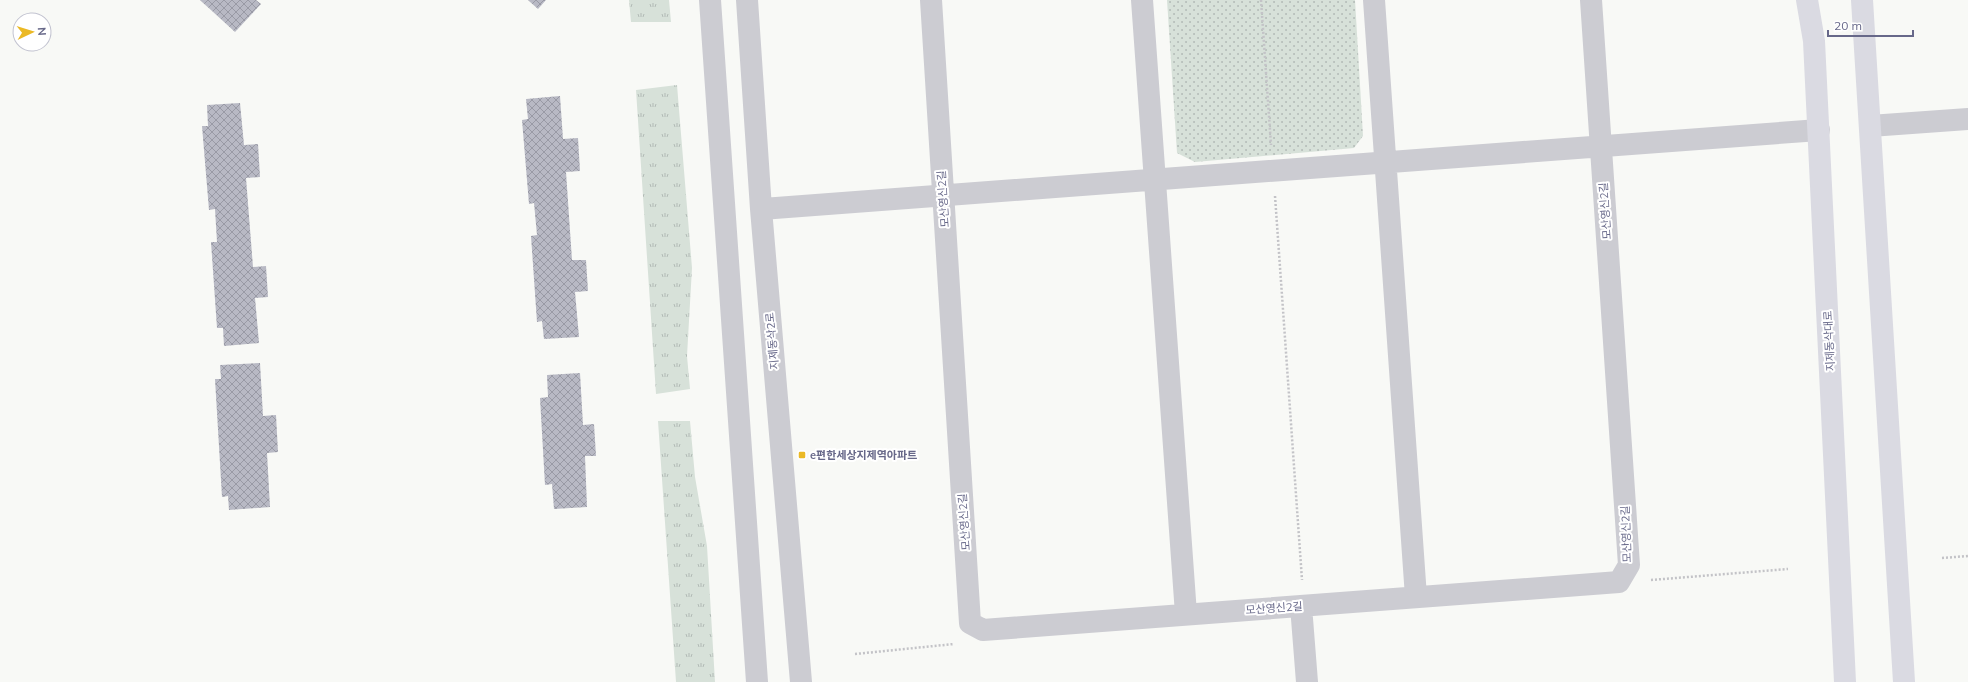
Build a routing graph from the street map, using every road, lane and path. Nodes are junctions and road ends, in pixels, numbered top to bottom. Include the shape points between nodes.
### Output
1 (710, 0) edge
2 (747, 0) edge
3 (931, 0) edge
4 (1142, 0) edge
5 (1261, 0) edge
6 (1374, 0) edge
7 (1591, 0) edge
8 (1807, 0) edge
9 (1818, 0) edge
10 (1862, 0) edge
11 (1814, 40) junction
12 (1968, 119) edge
13 (1870, 126) junction
14 (1819, 130) junction
15 (1600, 146) junction
16 (1385, 162) junction
17 (1273, 170) junction
18 (1155, 180) junction
19 (943, 195) junction
20 (761, 209) junction
21 (1968, 556) edge
22 (1942, 558) dead end
23 (1788, 570) dead end
24 (1622, 577) junction
25 (1302, 582) dead end
26 (1416, 597) junction
27 (1302, 606) junction
28 (1186, 614) junction
29 (976, 627) junction
30 (855, 654) dead end
31 (757, 682) edge
32 (802, 682) edge
33 (1307, 682) edge
34 (1845, 682) edge
35 (1904, 682) edge

1 - 31 street
2 - 20 street, 지제동삭2로
3 - 19 street, 모산영신2길
4 - 18 street
5 - 17 path
6 - 16 street
7 - 15 street, 모산영신2길
8 - 11 main road, 지제동삭대로
9 - 11 street
10 - 13 main road
11 - 14 main road, 지제동삭대로
12 - 13 street
13 - 35 main road
14 - 15 street
14 - 34 main road, 지제동삭대로
15 - 16 street
15 - 24 street, 모산영신2길 via 1629,565
16 - 17 street
16 - 26 street
17 - 18 street
17 - 25 path
18 - 19 street
18 - 28 street
19 - 20 street
19 - 29 street, 모산영신2길 via 970,623
20 - 32 street, 지제동삭2로
21 - 22 path
23 - 24 path via 1629,581
24 - 26 street, 모산영신2길 via 1619,582
26 - 27 street, 모산영신2길
27 - 28 street, 모산영신2길
27 - 33 street
28 - 29 street, 모산영신2길 via 982,630
29 - 30 path via 964,643

